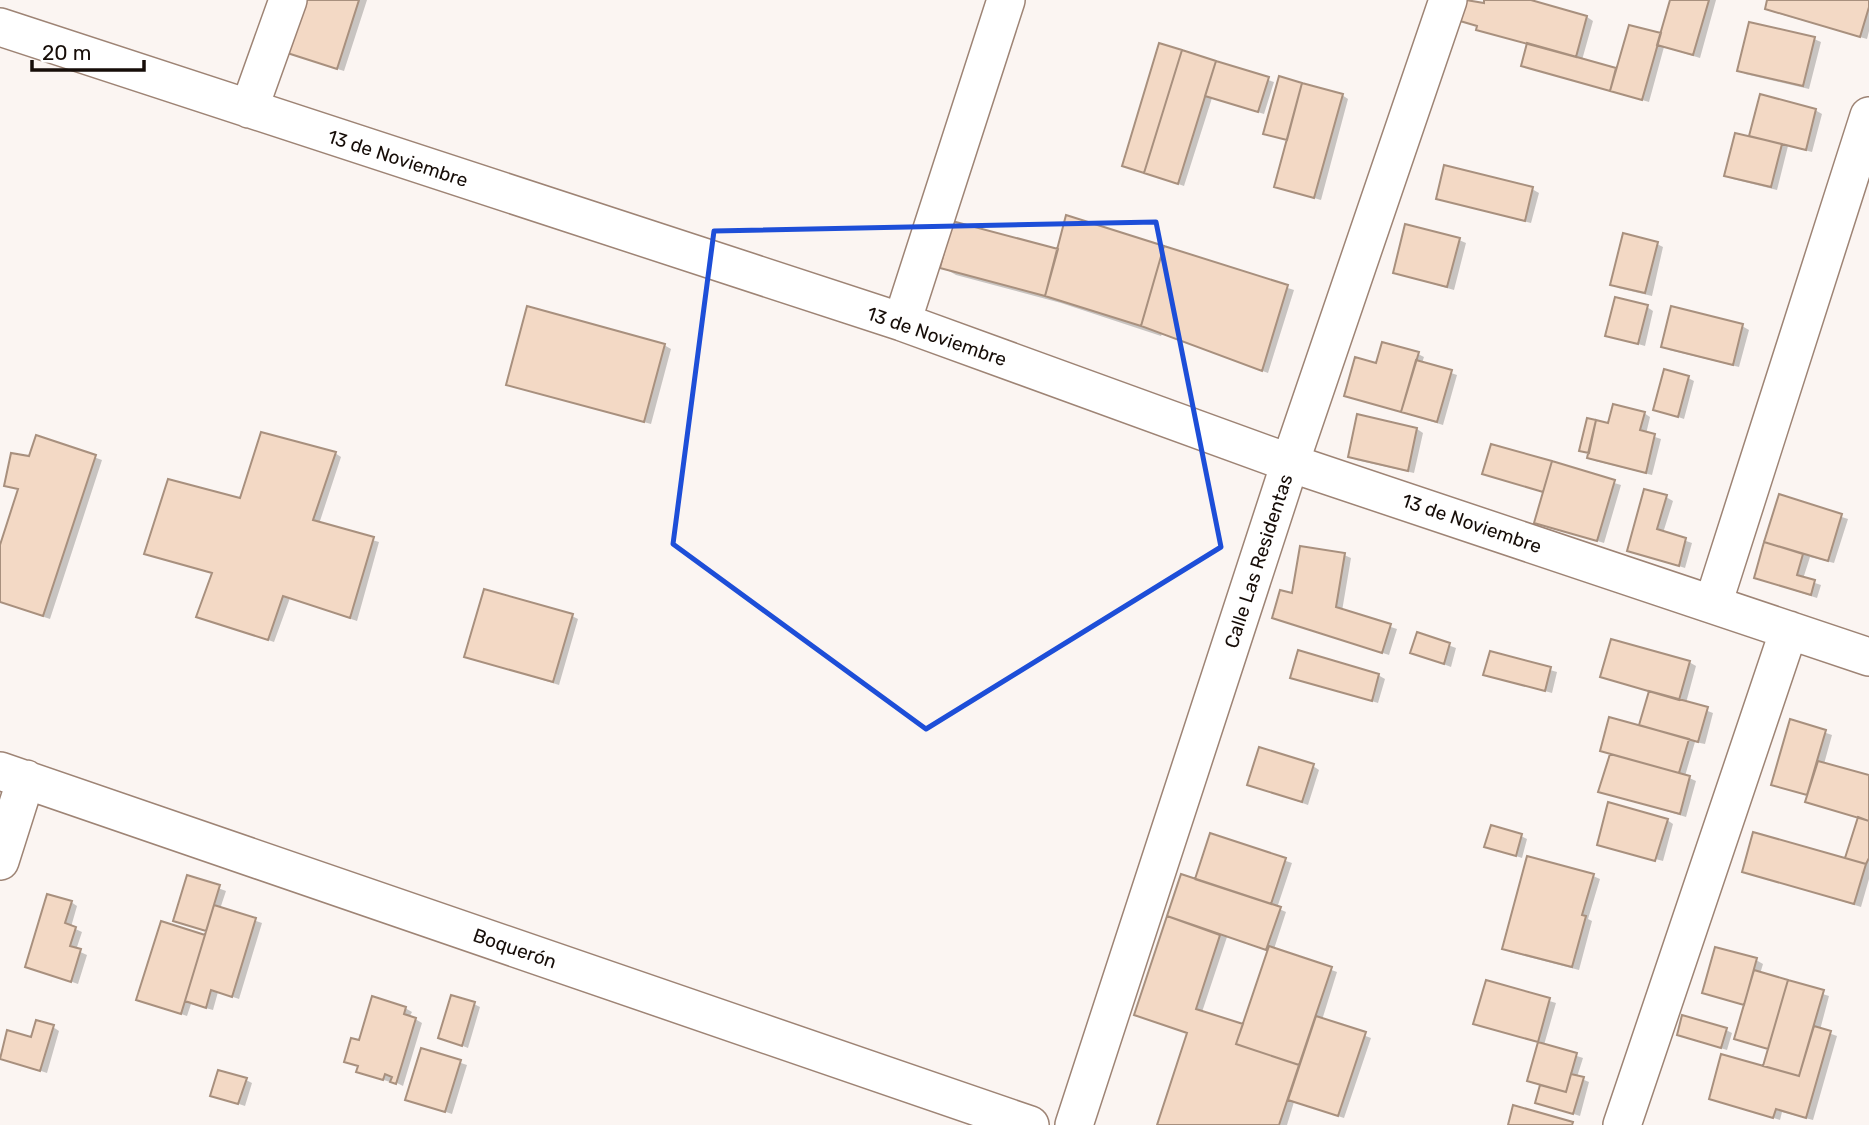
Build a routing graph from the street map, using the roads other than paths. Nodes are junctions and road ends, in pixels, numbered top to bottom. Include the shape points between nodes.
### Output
1 (288, 0) edge
2 (1006, 0) edge
3 (1448, 0) edge
4 (0, 27) edge
5 (249, 109) junction
6 (1869, 116) edge
7 (902, 323) junction
8 (1290, 463) junction
9 (1713, 604) junction
10 (1789, 630) junction
11 (1869, 657) edge
12 (13, 775) edge
13 (0, 862) edge
14 (1030, 1125) edge
15 (1074, 1125) edge
16 (1622, 1125) edge

1 - 5 street
2 - 7 street
3 - 8 street, Calle Las Residentas
4 - 5 street, 13 de Noviembre
5 - 7 street, 13 de Noviembre
6 - 9 street
7 - 8 street, 13 de Noviembre
8 - 9 street, 13 de Noviembre
8 - 15 street, Calle Las Residentas
9 - 10 street, 13 de Noviembre
10 - 11 street, 13 de Noviembre
10 - 16 street
12 - 13 street
12 - 14 street, Boquerón

